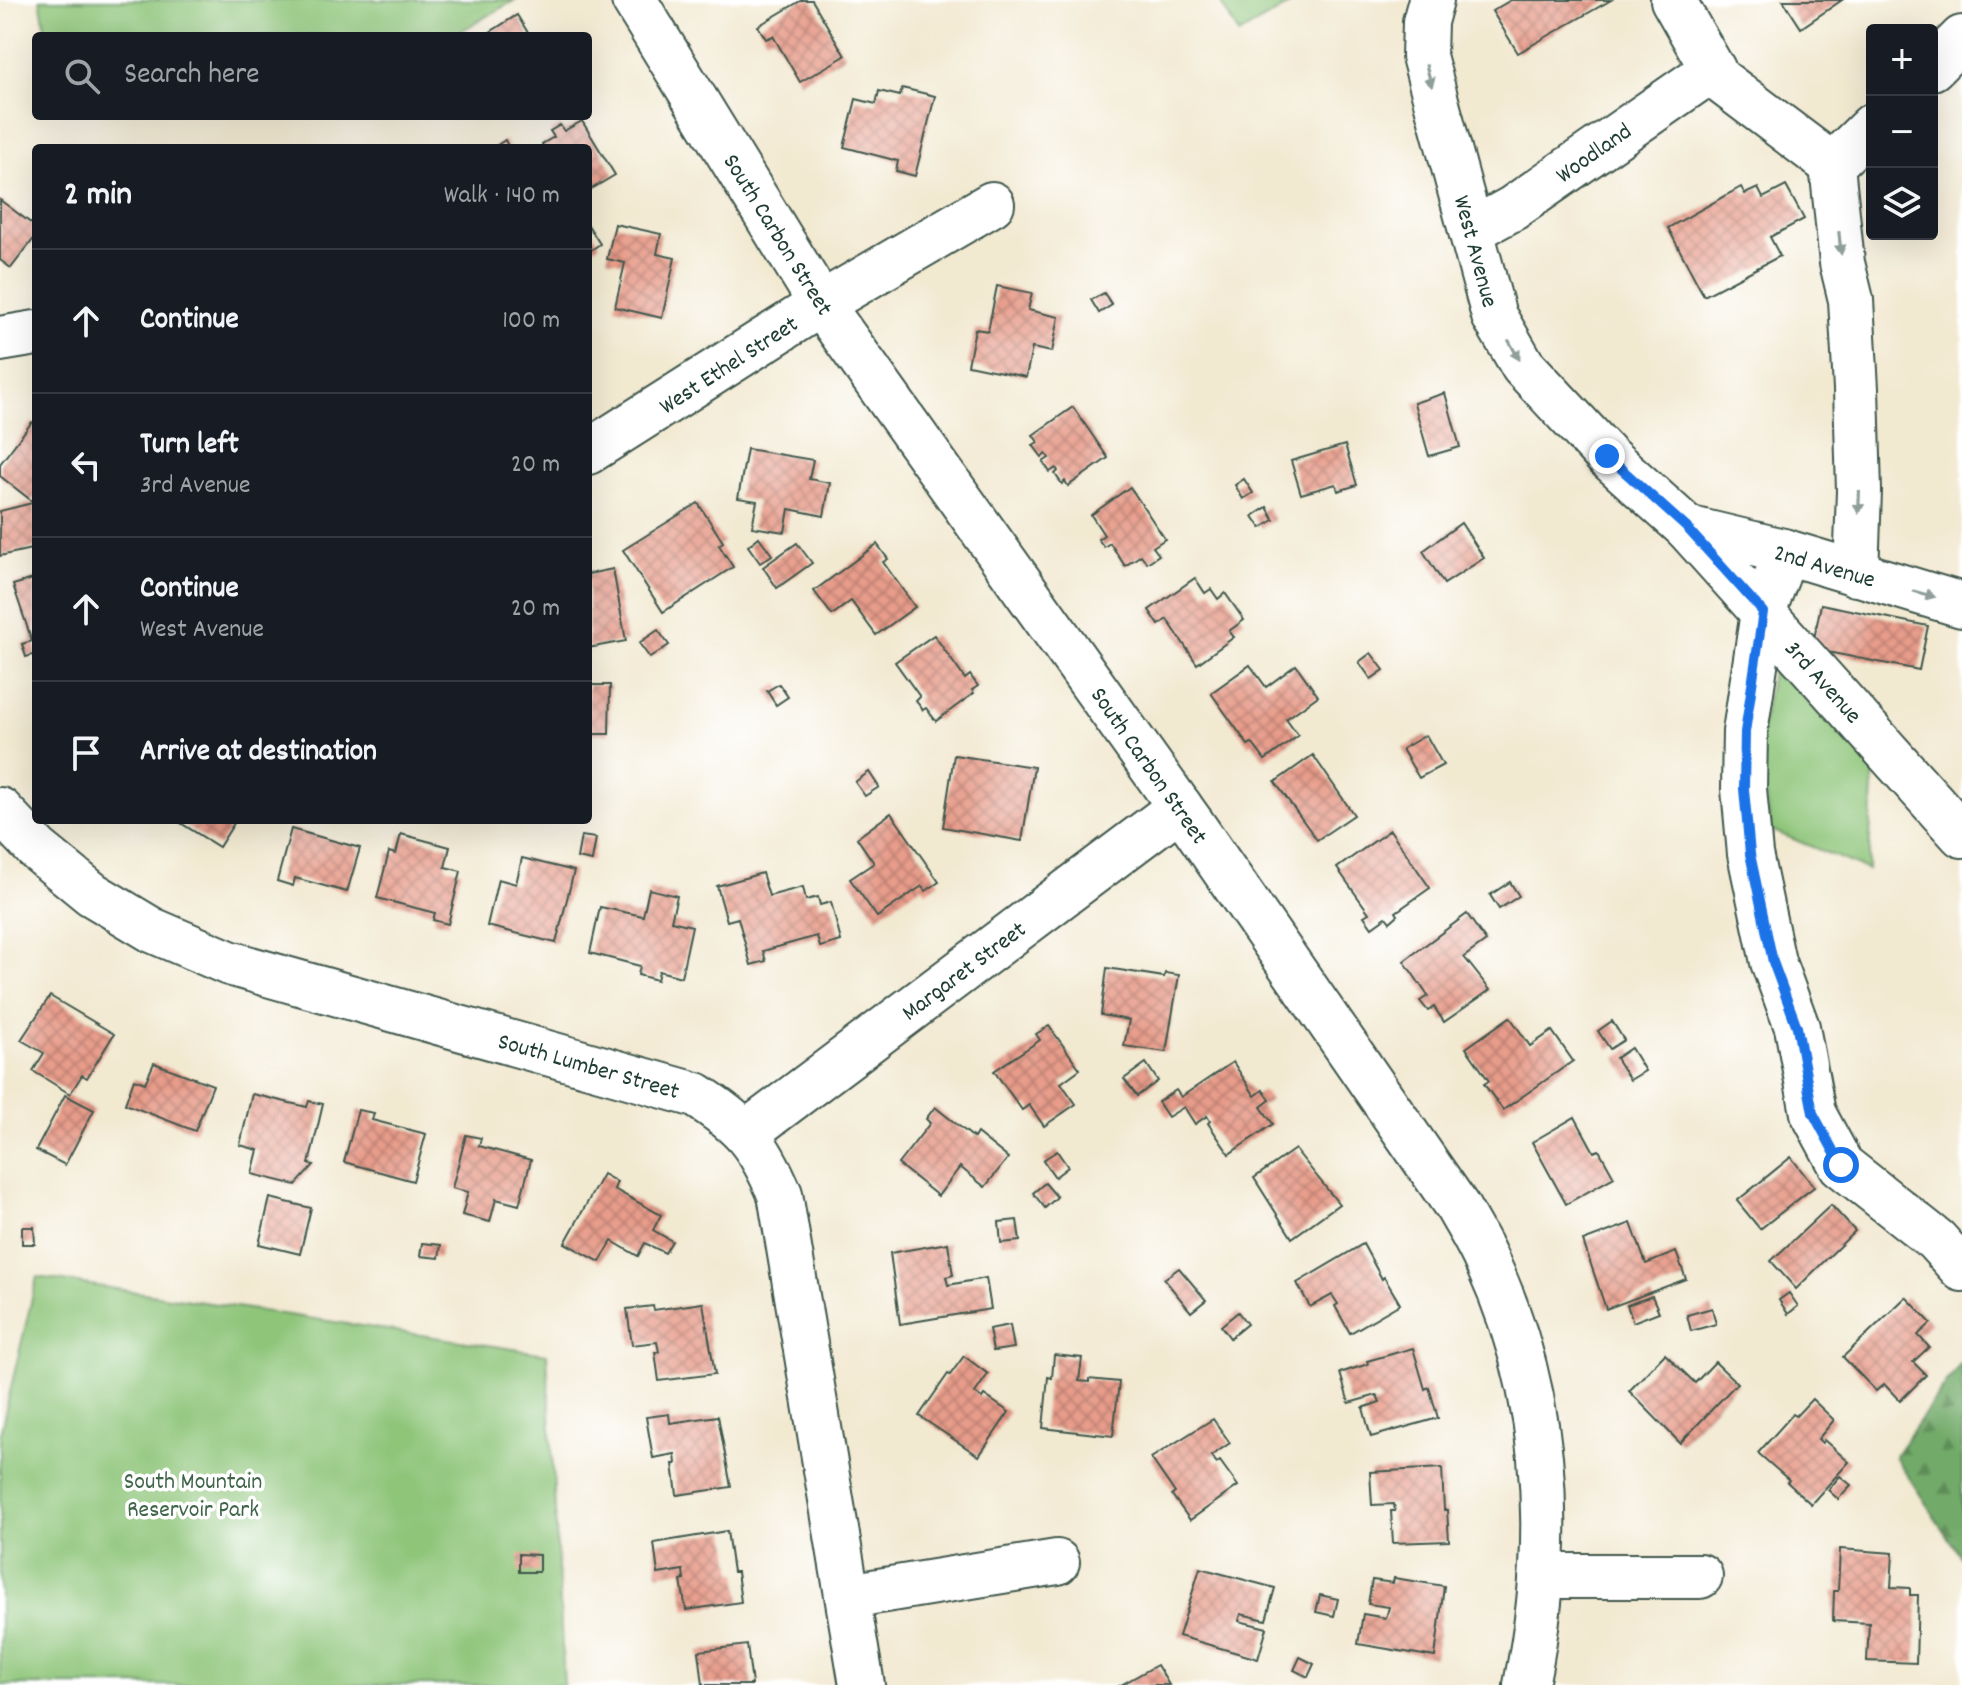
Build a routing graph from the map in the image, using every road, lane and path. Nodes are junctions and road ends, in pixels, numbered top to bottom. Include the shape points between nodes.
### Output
1 (634, 0) edge
2 (1431, 0) edge
3 (1673, 0) edge
4 (1962, 38) edge
5 (1938, 62) edge
6 (1713, 69) junction
7 (1866, 132) edge
8 (1832, 165) junction
9 (992, 204) dead end
10 (1471, 231) junction
11 (821, 304) junction
12 (32, 334) edge
13 (0, 339) edge
14 (592, 449) edge
15 (1687, 528) junction
16 (1783, 551) junction
17 (1856, 574) junction
18 (1962, 605) edge
19 (1763, 612) junction
20 (1180, 807) junction
21 (0, 810) edge
22 (1962, 835) edge
23 (746, 1133) junction
24 (1962, 1269) edge
25 (1057, 1562) dead end
26 (1542, 1576) junction
27 (1700, 1576) dead end
28 (848, 1596) junction
29 (862, 1685) edge
30 (1526, 1685) edge

1 - 11 street, South Carbon Street
2 -> 10 street, West Avenue via 1424,56
3 - 6 street
4 - 5 street
6 - 8 street via 1718,79
6 - 10 street, Woodland via 1513,208
7 - 8 street
8 -> 17 street via 1851,300 1859,491
9 - 11 street, West Ethel Street
10 -> 15 street, West Avenue via 1494,316 1523,366 1607,456
11 - 14 street, West Ethel Street
11 - 20 street, South Carbon Street
12 - 13 street
15 - 16 street, 2nd Avenue
15 - 19 street, 3rd Avenue
16 - 17 street, 2nd Avenue
16 - 19 street
17 -> 18 street, 2nd Avenue
19 - 22 street, 3rd Avenue
19 - 24 street via 1745,732 1750,854 1773,962 1797,1027 1813,1113 1841,1165 1936,1240
20 - 23 street, Margaret Street
20 - 26 street, South Carbon Street via 1458,1208 1487,1262 1517,1337 1532,1395 1544,1475
21 - 23 street, South Lumber Street via 92,894 152,930 229,963 696,1095
23 - 28 street, South Lumber Street via 780,1194
25 - 28 street
26 - 27 street
26 - 30 street, South Carbon Street
28 - 29 street, South Lumber Street

